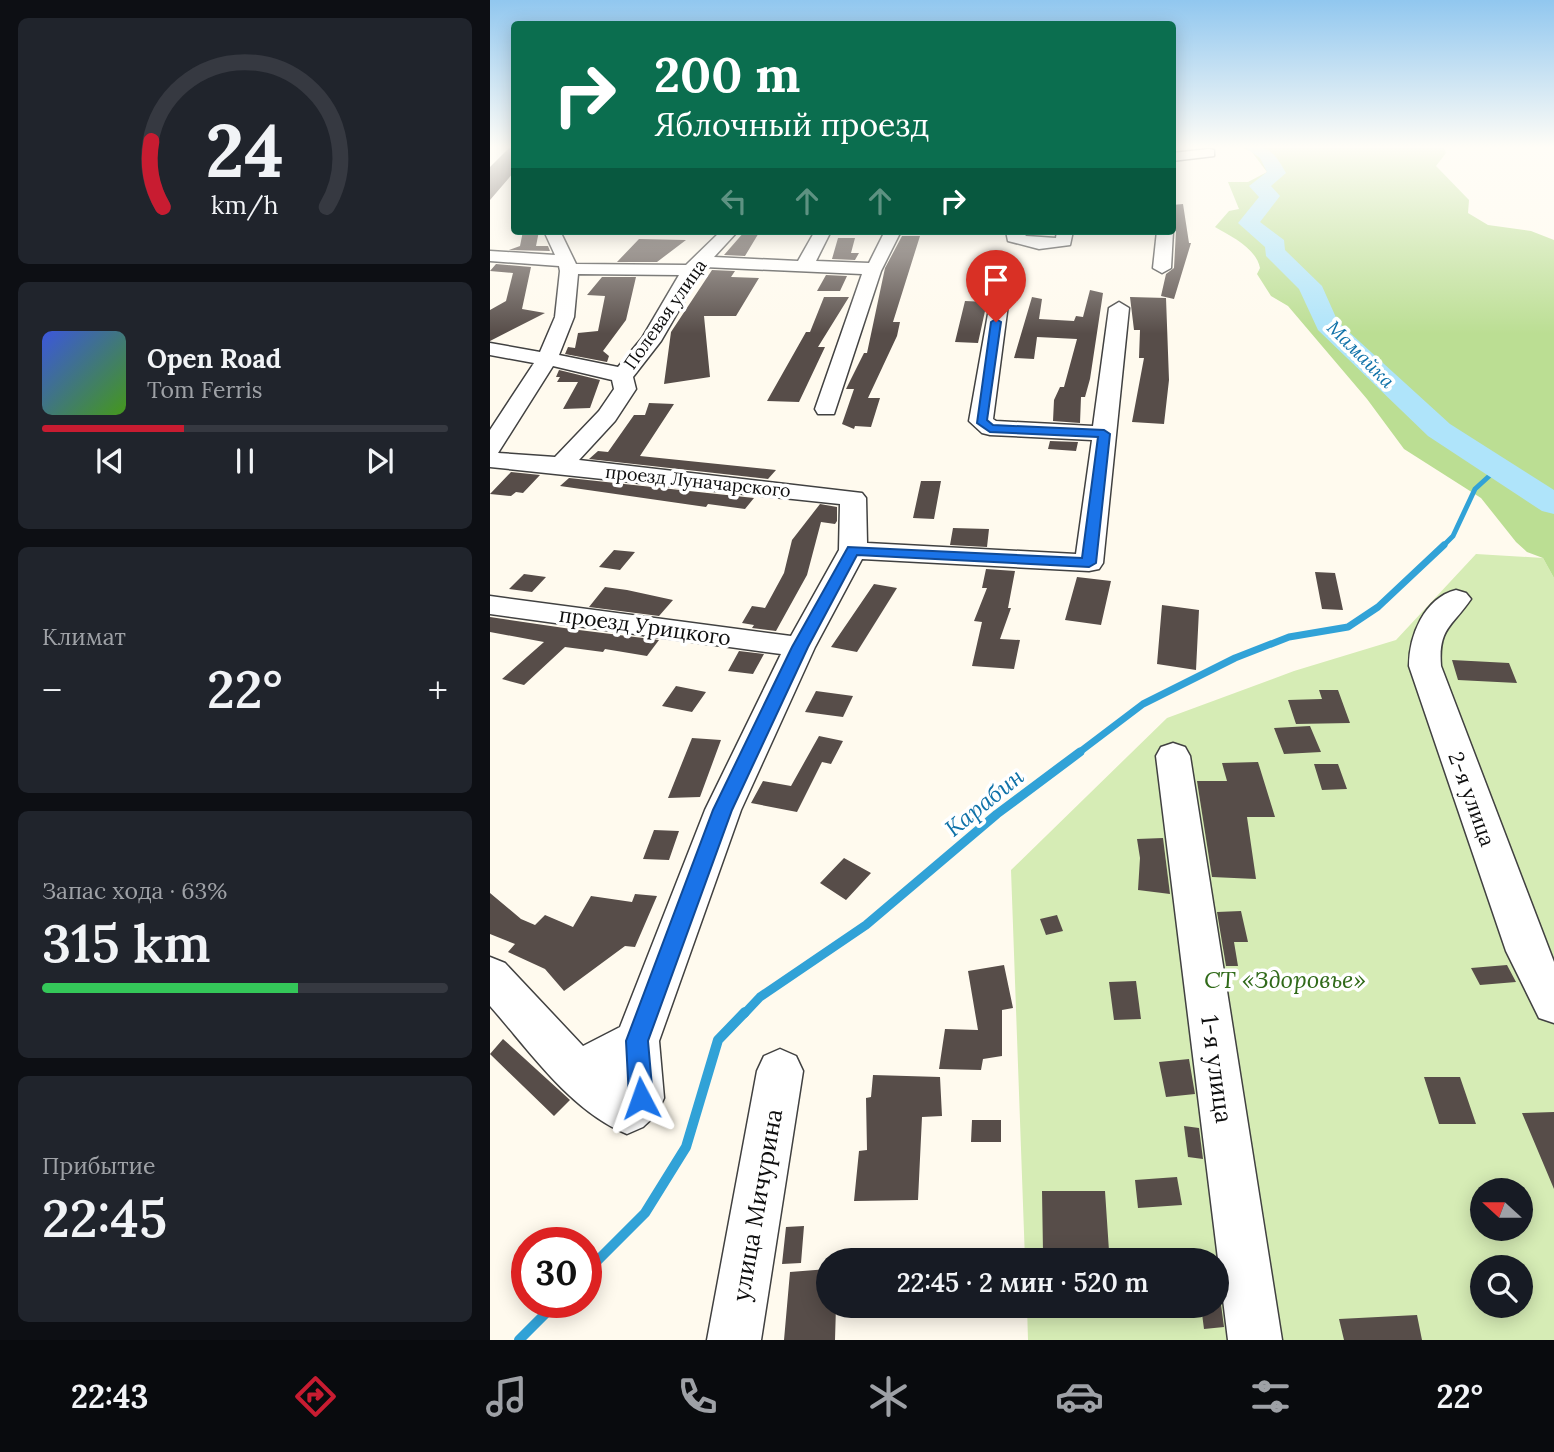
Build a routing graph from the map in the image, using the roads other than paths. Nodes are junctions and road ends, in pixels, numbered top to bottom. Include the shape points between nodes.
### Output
1 (554, 235) edge
2 (726, 235) edge
3 (821, 235) edge
4 (891, 235) edge
5 (1014, 235) edge
6 (1065, 235) edge
7 (1165, 235) edge
8 (490, 256) edge
9 (567, 265) junction
10 (805, 265) junction
11 (695, 266) junction
12 (1162, 268) dead end
13 (873, 269) junction
14 (1000, 297) dead end
15 (1119, 308) dead end
16 (490, 349) edge
17 (548, 358) junction
18 (622, 376) junction
19 (826, 409) dead end
20 (1104, 434) junction
21 (490, 448) edge
22 (490, 460) edge
23 (561, 465) junction
24 (853, 550) junction
25 (1456, 599) dead end
26 (490, 606) edge
27 (800, 647) junction
28 (1173, 756) dead end
29 (490, 976) edge
30 (1554, 1004) edge
31 (637, 1041) junction
32 (780, 1071) dead end
33 (577, 1072) junction
34 (734, 1340) edge
35 (1255, 1340) edge

1 - 9 street
2 - 11 street, Полевая улица
3 - 10 street
4 - 13 street
5 - 6 street via 1028,243 1055,244 1064,242
7 - 12 street
8 - 9 street
9 - 11 street
9 - 17 street via 568,304
10 - 11 street
10 - 13 street
11 - 18 street, Полевая улица via 651,341
13 - 19 street
14 - 20 street via 981,421 990,428
15 - 20 street
16 - 17 street
17 - 18 street
17 - 21 street
18 - 23 street, Полевая улица via 625,389 607,416
20 - 24 street via 1089,563
22 - 23 street, проезд Луначарского
23 - 24 street, проезд Луначарского via 853,498
24 - 27 street
25 - 30 street, 2-я улица via 1434,619 1423,644 1425,666 1527,951
26 - 27 street, проезд Урицкого
27 - 31 street via 723,810
28 - 35 street, 1-я улица
29 - 33 street
31 - 33 street
31 - 33 street via 641,1098 627,1111
32 - 34 street, улица Мичурина

